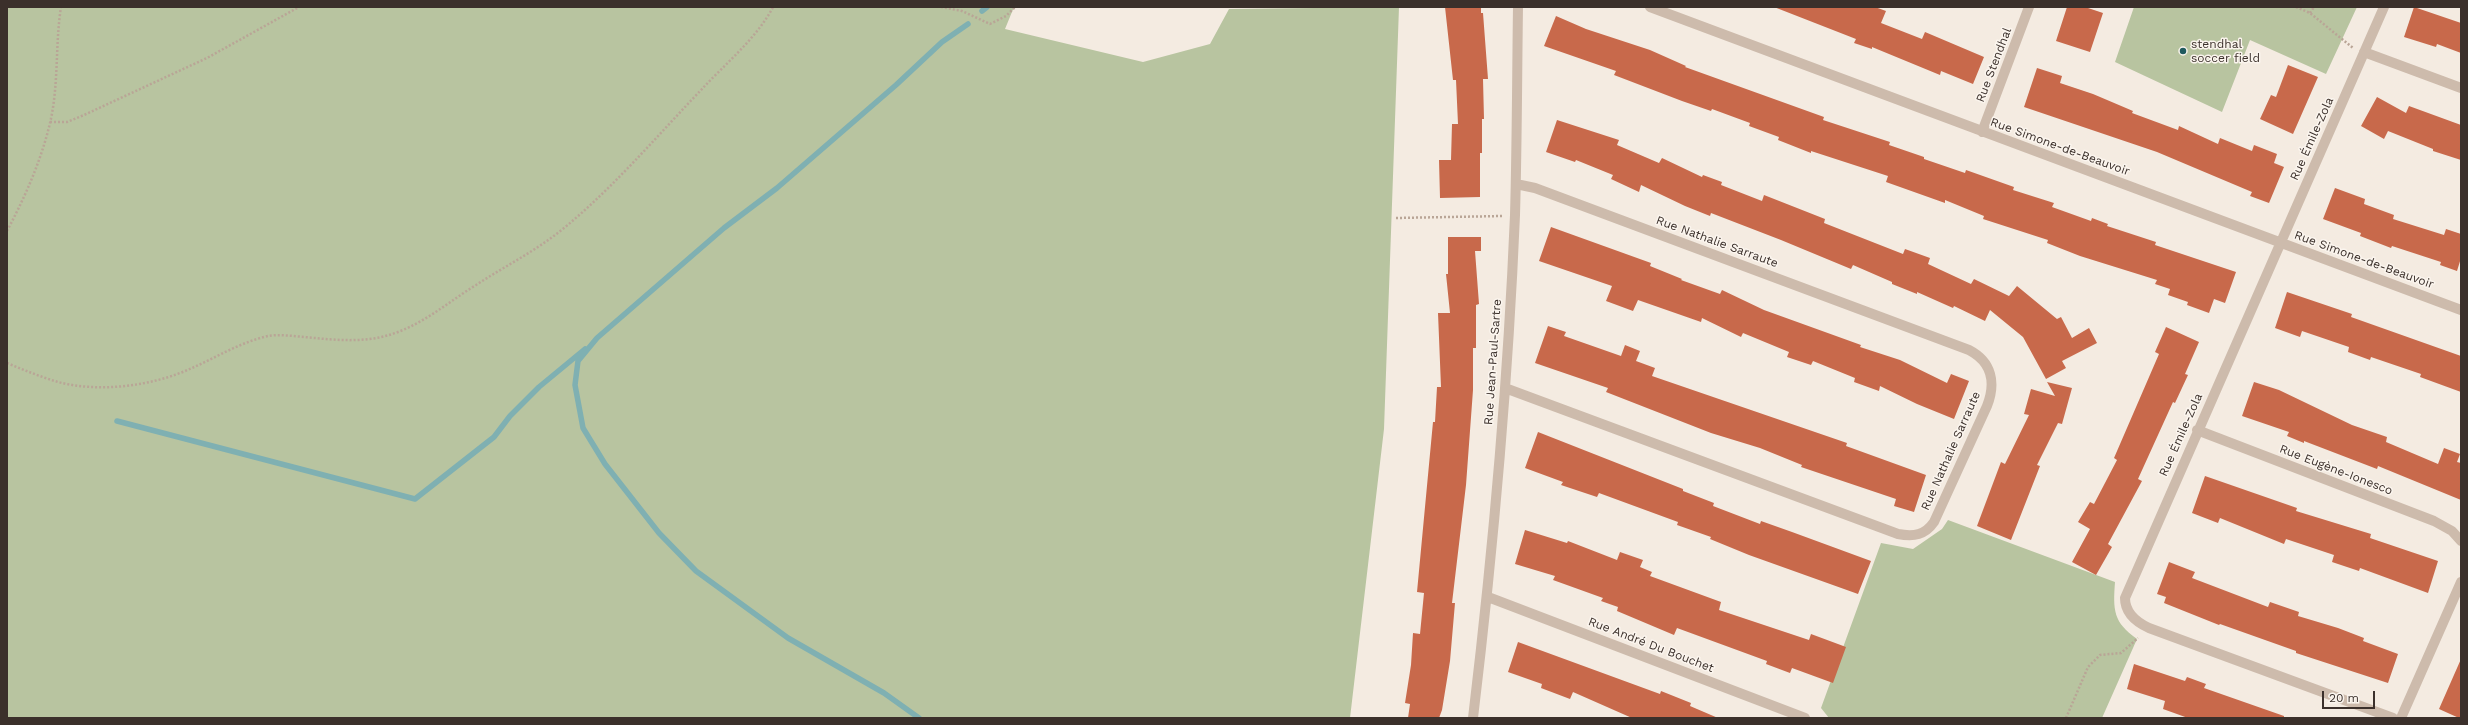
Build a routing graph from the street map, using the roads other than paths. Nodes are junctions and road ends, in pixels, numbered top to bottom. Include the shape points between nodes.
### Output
1 (1518, 7) edge
2 (1650, 7) edge
3 (2029, 7) edge
4 (2384, 7) edge
5 (2364, 52) junction
6 (2461, 88) edge
7 (1982, 132) junction
8 (1516, 184) junction
9 (2280, 243) junction
10 (2461, 310) edge
11 (1504, 388) junction
12 (2197, 430) junction
13 (2461, 541) edge
14 (2461, 582) edge
15 (1488, 598) junction
16 (1473, 718) edge
17 (1806, 718) edge
18 (2393, 718) edge
19 (2401, 718) edge

1 - 8 street, Rue Jean-Paul-Sartre
2 - 7 street, Rue Simone-de-Beauvoir
3 - 7 street, Rue Stendhal
4 - 5 street, Rue Émile-Zola
5 - 6 street
5 - 9 street, Rue Émile-Zola
7 - 9 street, Rue Simone-de-Beauvoir
8 - 11 street, Rue Jean-Paul-Sartre
8 - 11 street, Rue Nathalie Sarraute via 1535,188 1969,350 1980,357 1988,367 1993,388 1934,522 1922,534 1913,536 1898,534
9 - 10 street, Rue Simone-de-Beauvoir
9 - 12 street, Rue Émile-Zola
11 - 15 street, Rue Jean-Paul-Sartre
12 - 13 street, Rue Eugène-Ionesco via 2434,521 2452,531
12 - 18 street, Rue Émile-Zola via 2125,598 2125,606 2133,618 2149,628
14 - 19 street
15 - 16 street, Rue Jean-Paul-Sartre
15 - 17 street, Rue André Du Bouchet

